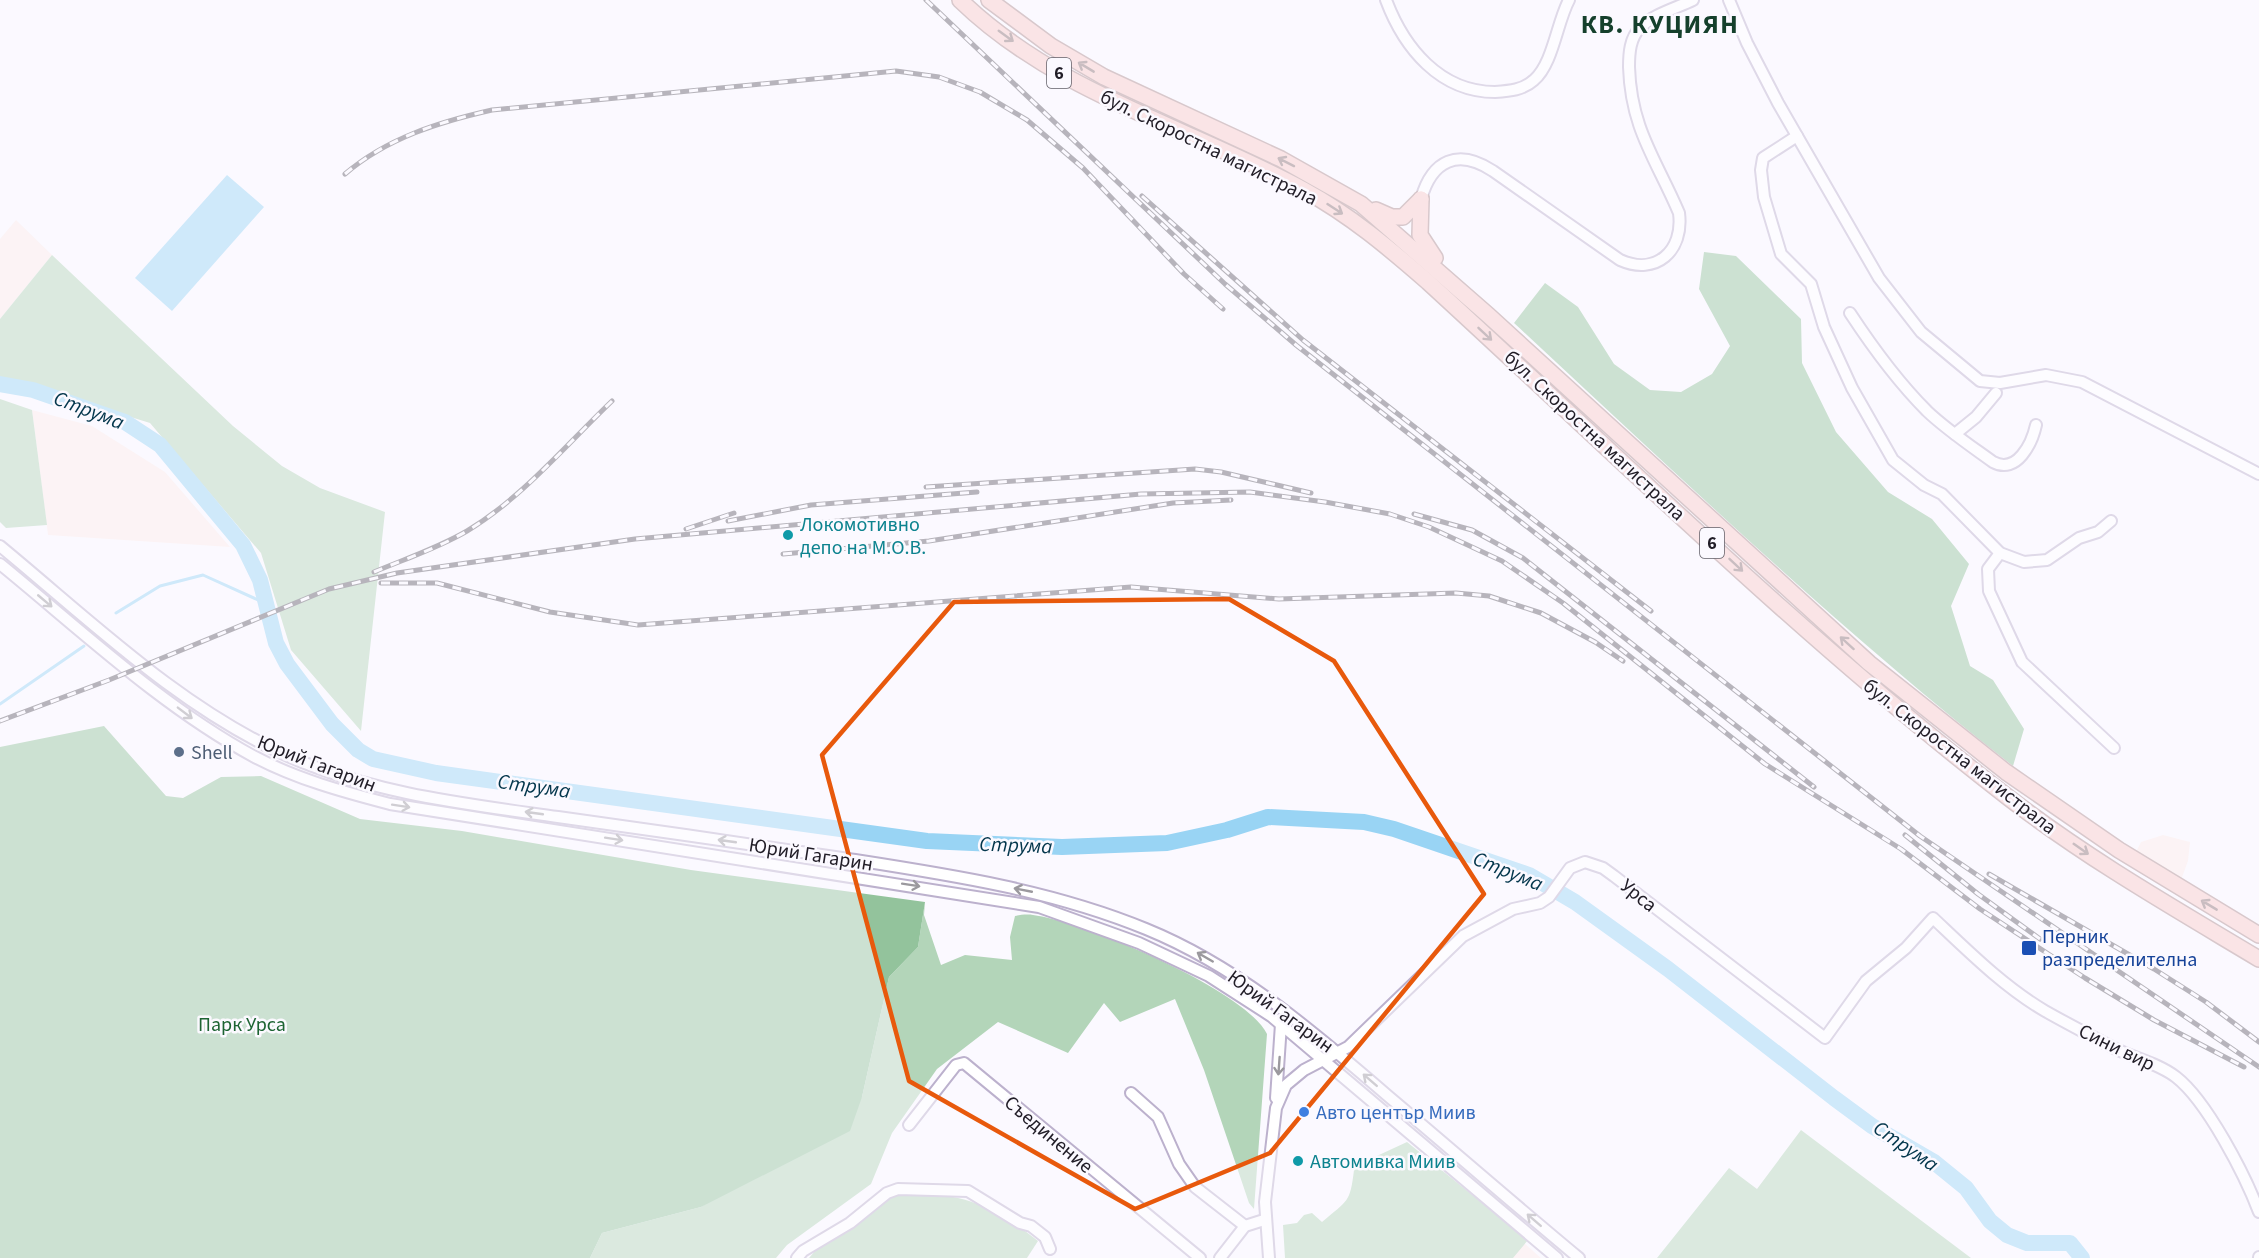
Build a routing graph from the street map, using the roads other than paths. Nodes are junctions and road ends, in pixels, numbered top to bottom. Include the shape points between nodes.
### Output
1 (960, 0) edge
2 (988, 0) edge
3 (1386, 0) edge
4 (1569, 0) edge
5 (1693, 0) edge
6 (1730, 0) edge
7 (1797, 136) junction
8 (1340, 191) junction
9 (1420, 199) junction
10 (1850, 313) dead end
11 (1488, 315) junction
12 (1996, 393) dead end
13 (2036, 424) dead end
14 (1955, 434) junction
15 (2259, 474) edge
16 (2111, 521) dead end
17 (0, 546) edge
18 (2000, 553) junction
19 (0, 564) edge
20 (2114, 748) dead end
21 (1933, 918) joint
22 (2259, 935) edge
23 (2259, 959) edge
24 (1281, 1024) junction
25 (1338, 1053) junction
26 (1324, 1059) junction
27 (1131, 1094) dead end
28 (1276, 1108) junction
29 (909, 1125) dead end
30 (2259, 1212) edge
31 (1264, 1220) junction
32 (1245, 1226) junction
33 (1050, 1249) dead end
34 (797, 1258) edge
35 (1200, 1258) edge
36 (1220, 1258) edge
37 (1269, 1258) edge
38 (1557, 1258) edge
39 (1579, 1258) edge

1 -> 23 highway, бул. Скоростна магистрала / 6 via 1054,71 1304,190 1364,229 1428,282 1846,666 2010,799 2112,871
8 -> 2 highway, бул. Скоростна магистрала / 6 via 1281,159 1104,78
3 - 4 street via 1396,26 1421,60 1460,86 1485,92 1524,88 1536,79 1546,64
5 - 9 street via 1640,27 1630,54 1636,123 1679,213 1677,239 1662,260 1639,266 1620,260 1493,171 1471,160 1456,159 1436,169
6 - 7 street via 1747,43
7 - 15 street via 1879,278 1903,311 1921,332 1980,381 2046,375 2082,382
7 - 18 street via 1763,158 1761,170 1764,197 1781,254 1811,284 1824,327 1852,388 1893,460 1942,494
8 - 9 highway via 1397,218 1407,214
8 - 11 highway, бул. Скоростна магистрала / 6 via 1399,235
9 - 11 highway via 1422,241
10 - 14 street via 1905,388
22 -> 11 highway, бул. Скоростна магистрала / 6 via 2119,850 1967,742 1869,663
12 - 14 street
13 - 14 street via 2026,452 2005,465 1993,462
16 - 18 street via 2047,560 2024,562
25 -> 17 street, Юрий Гагарин via 1207,958 1145,928 1066,900 880,864 445,801 369,785 323,770 254,740 208,711 108,637
18 - 20 street via 1988,569 1989,591 2022,662
19 -> 24 street, Юрий Гагарин via 207,729 255,757 314,781 390,804 1039,907 1139,943 1200,972
21 - 25 street, Урса via 1898,956 1866,981 1825,1038 1603,868 1586,862 1577,864 1540,903 1513,909 1463,936
21 - 30 street, Сини вир via 1994,973 2044,1010 2175,1076 2220,1136
24 - 26 street, Юрий Гагарин
24 -> 28 street
25 - 26 street, Урса
39 -> 25 street, Юрий Гагарин
26 - 28 street, Урса via 1286,1085
26 - 38 street, Юрий Гагарин
27 - 32 street via 1158,1117 1179,1164 1195,1186
28 - 31 street
29 - 35 street, Съединение via 956,1065 964,1063
31 - 32 street
31 - 37 street
32 - 36 street
33 - 34 street via 1045,1238 1031,1226 968,1191 898,1189

